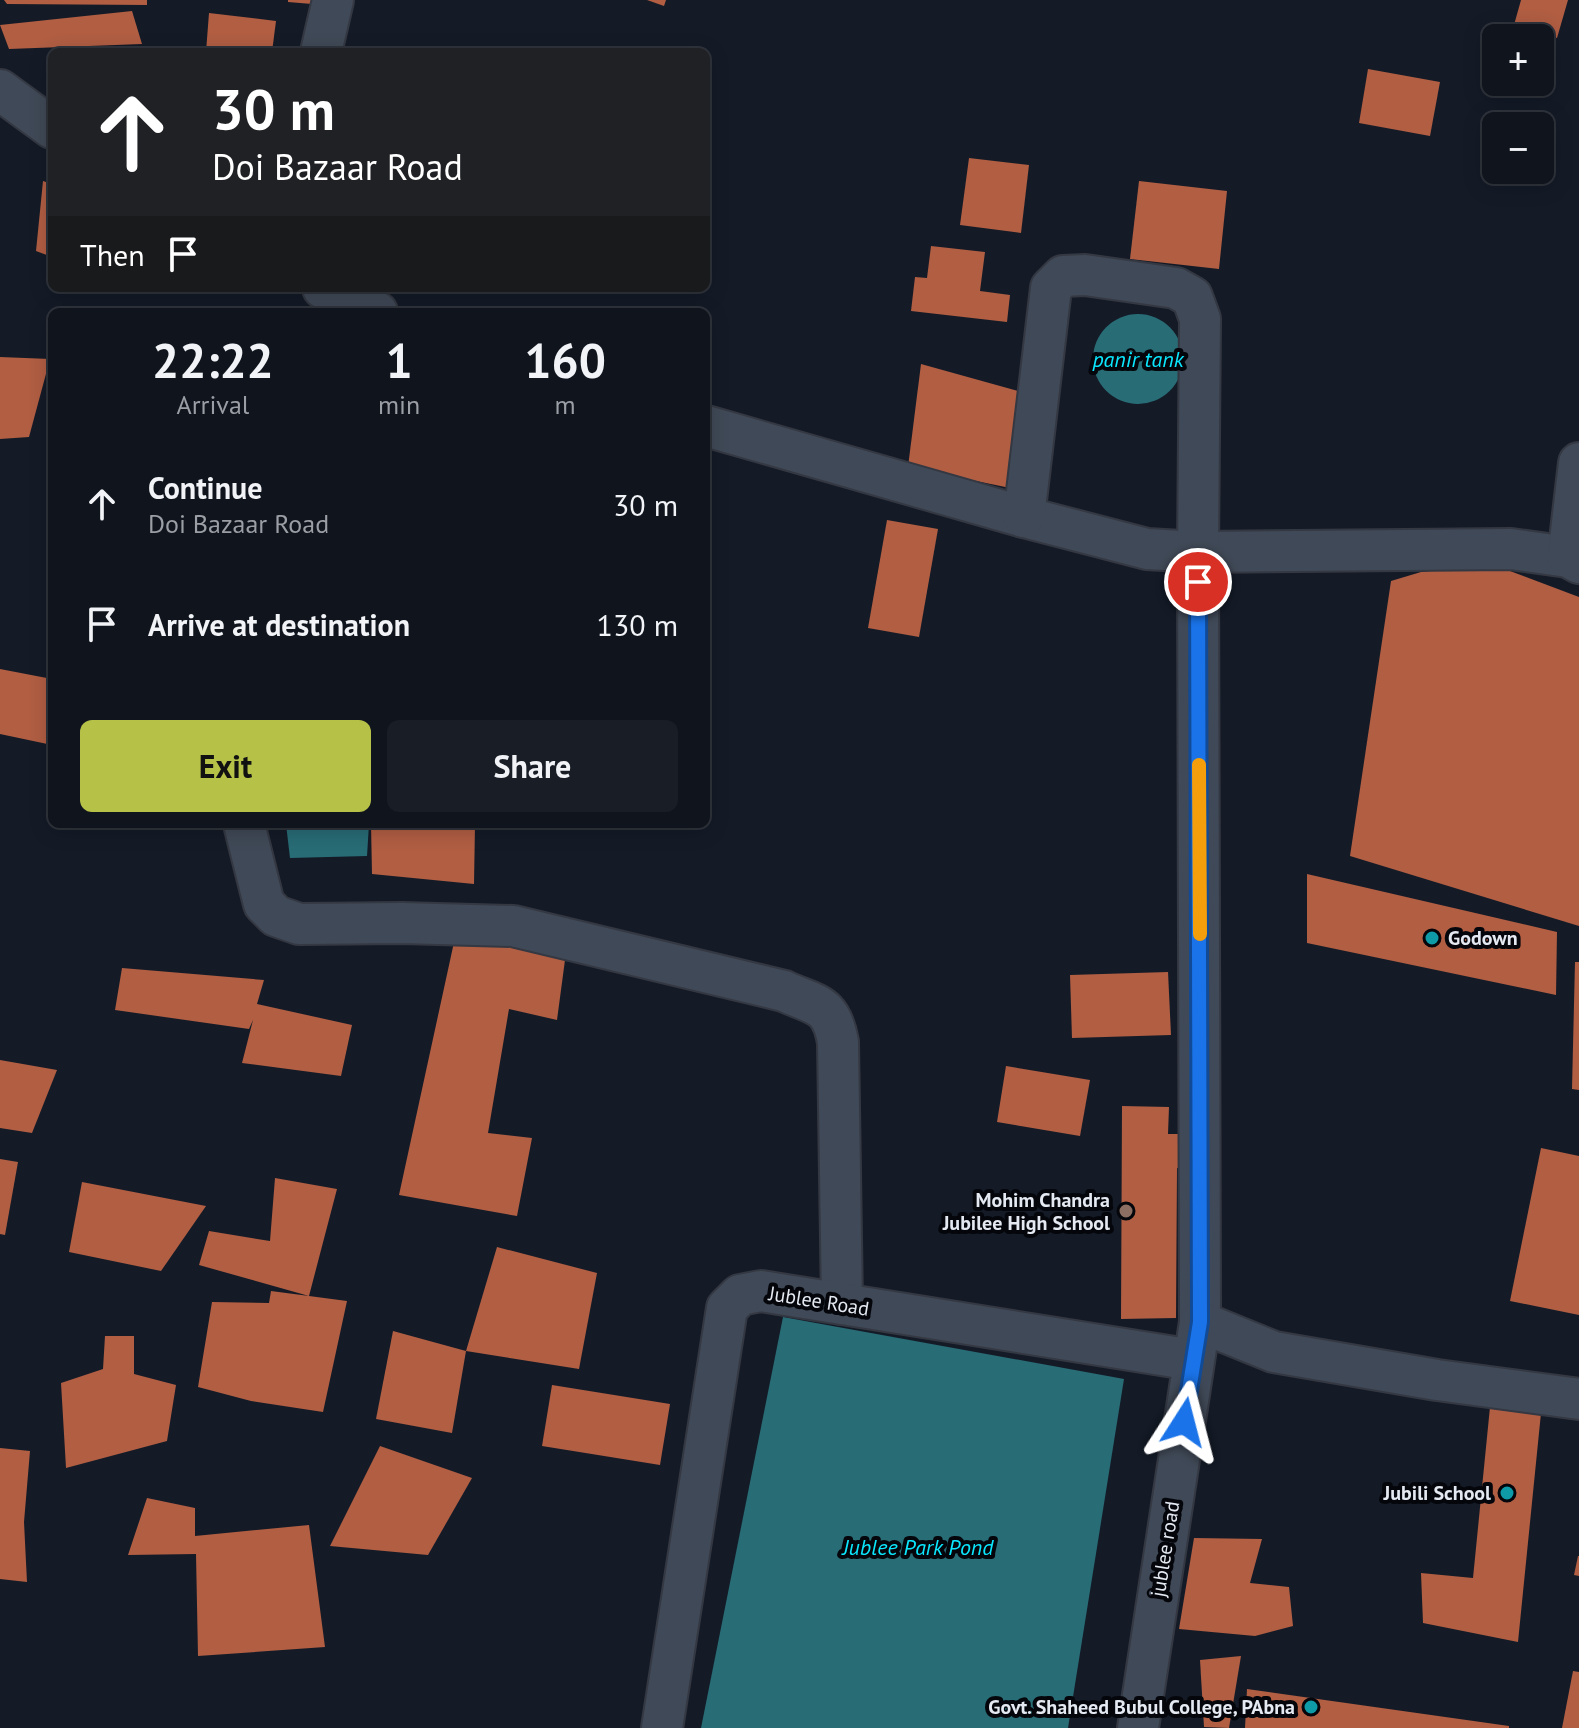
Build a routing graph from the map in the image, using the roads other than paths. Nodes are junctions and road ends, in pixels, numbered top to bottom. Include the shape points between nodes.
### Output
1 (333, 0) edge
2 (322, 48) edge
3 (0, 90) edge
4 (48, 125) edge
5 (332, 292) edge
6 (368, 308) edge
7 (710, 427) edge
8 (1579, 463) edge
9 (1024, 517) junction
10 (1198, 552) junction
11 (1574, 560) edge
12 (245, 828) edge
13 (842, 1304) junction
14 (1200, 1322) junction
15 (1193, 1360) junction
16 (1579, 1399) edge
17 (662, 1728) edge
18 (1138, 1728) edge

1 - 2 street
3 - 4 street
5 - 6 street
7 - 9 street
8 - 11 street
9 - 10 street via 1147,549
9 - 10 street, jublee road via 1051,288 1063,276 1085,275 1176,288 1192,297 1200,319
10 - 11 street via 1511,549
10 - 14 street, jublee road
12 - 13 street via 264,904 276,916 299,924 513,926 784,991 826,1010 838,1042
13 - 15 street, Jublee Road
13 - 17 street, Jublee Road via 761,1291 740,1295 727,1308
14 - 15 street, jublee road
14 - 16 street via 1274,1352
15 - 18 street, jublee road

